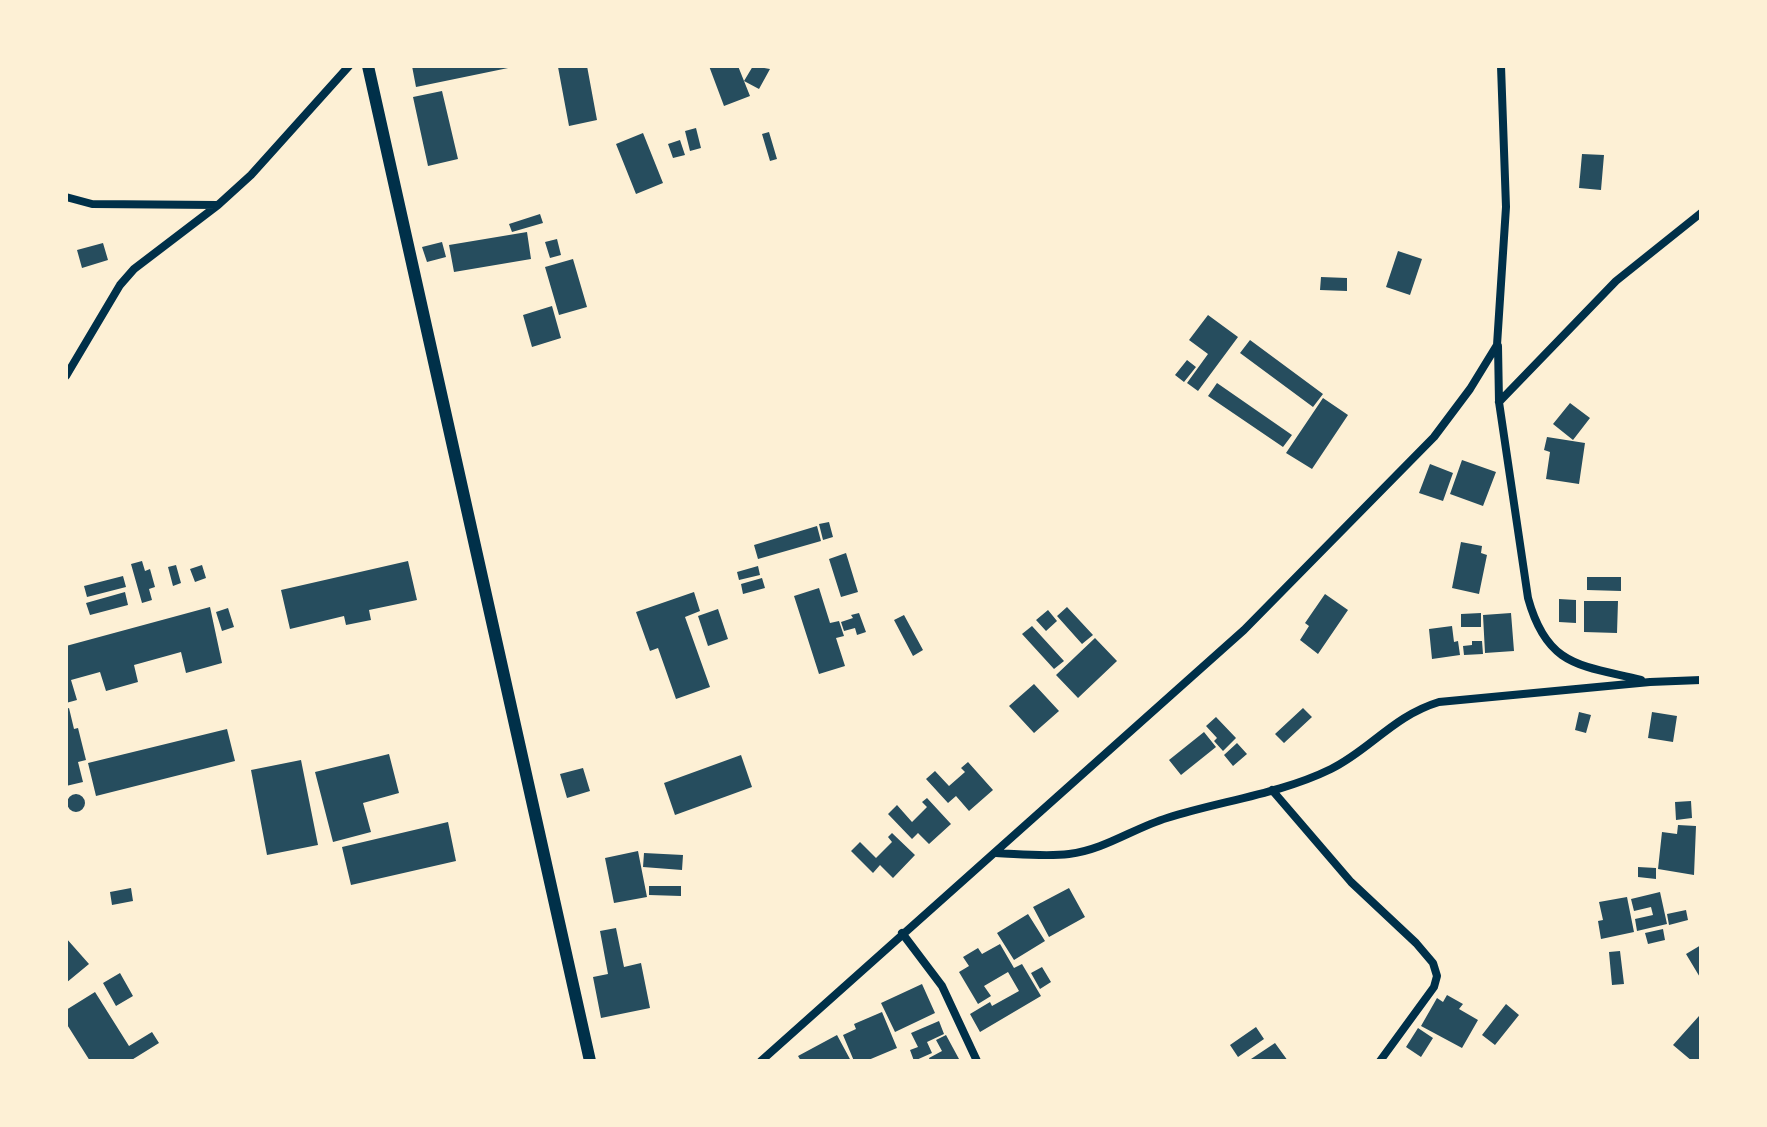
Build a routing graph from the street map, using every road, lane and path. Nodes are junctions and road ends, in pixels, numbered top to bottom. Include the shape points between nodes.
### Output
1 (349, 66) edge
2 (368, 66) edge
3 (1501, 66) edge
4 (66, 197) edge
5 (218, 205) junction
6 (1701, 213) edge
7 (1497, 345) junction
8 (66, 376) edge
9 (1499, 402) junction
10 (1701, 680) edge
11 (1650, 682) junction
12 (1272, 790) junction
13 (995, 853) junction
14 (902, 933) junction
15 (775, 1050) junction
16 (590, 1061) edge
17 (761, 1061) edge
18 (782, 1061) edge
19 (977, 1061) edge
20 (1380, 1061) edge

1 - 5 street
2 - 16 street
3 - 7 street via 1506,207
4 - 5 street via 92,204
5 - 8 street via 134,269
6 - 9 street via 1616,281
7 - 9 street
7 - 13 street via 1423,448 1244,630
9 - 11 street via 1536,625 1550,646 1573,663
10 - 11 street
11 - 12 street via 1439,702 1397,721 1335,767
12 - 13 street via 1168,817 1069,854
12 - 20 street via 1351,882 1433,963 1434,987
13 - 14 street
14 - 15 street
14 - 19 street via 942,986
15 - 17 street
15 - 18 street

